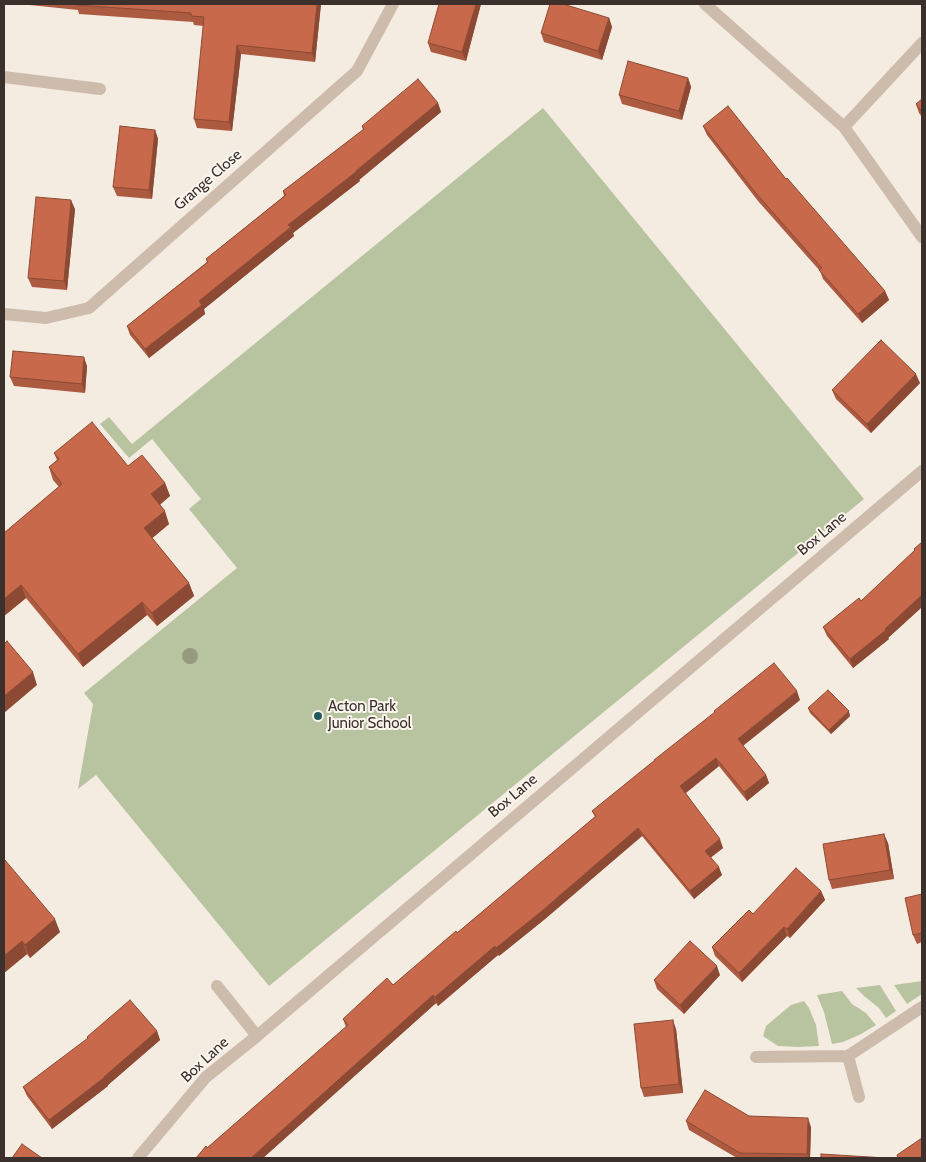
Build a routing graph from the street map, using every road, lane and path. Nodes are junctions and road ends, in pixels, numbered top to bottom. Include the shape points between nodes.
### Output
1 (393, 4) edge
2 (705, 4) edge
3 (922, 44) edge
4 (4, 77) edge
5 (100, 89) dead end
6 (844, 127) junction
7 (922, 237) edge
8 (4, 314) edge
9 (922, 472) edge
10 (216, 986) dead end
11 (922, 1006) edge
12 (256, 1036) junction
13 (848, 1056) junction
14 (756, 1057) dead end
15 (859, 1098) dead end
16 (138, 1158) edge

1 - 8 street, Grange Close via 357,71 89,308 46,318
2 - 6 street
3 - 6 street
4 - 5 street
6 - 7 street
9 - 12 street, Box Lane
10 - 12 street
11 - 13 street
12 - 16 street, Box Lane via 206,1077
13 - 14 street
13 - 15 street

